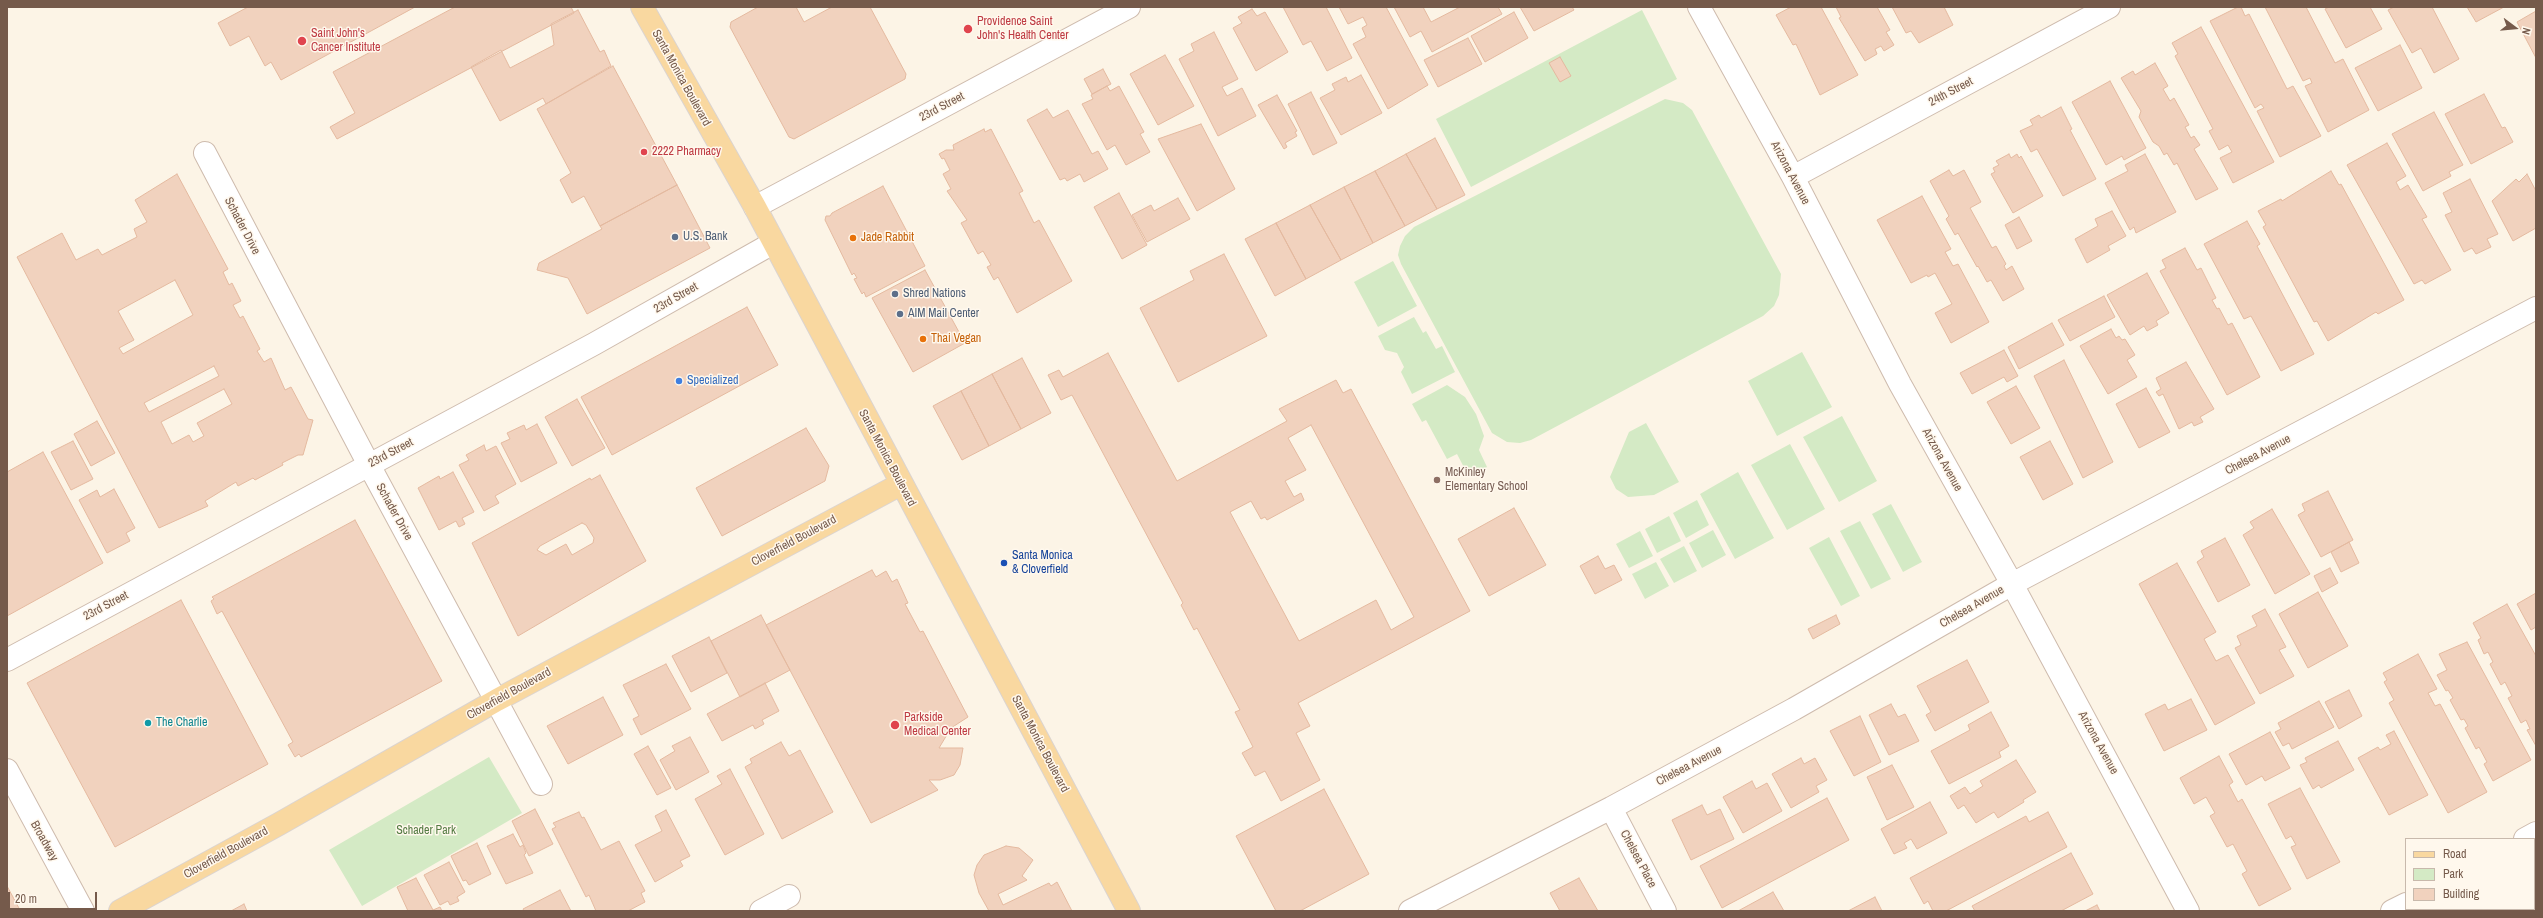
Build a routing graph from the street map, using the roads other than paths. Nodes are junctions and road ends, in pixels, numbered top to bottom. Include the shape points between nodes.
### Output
1 (642, 7) edge
2 (1129, 7) edge
3 (1699, 7) edge
4 (2109, 7) edge
5 (205, 153) dead end
6 (1793, 176) junction
7 (754, 207) junction
8 (773, 243) junction
9 (2536, 308) edge
10 (369, 465) junction
11 (901, 484) junction
12 (2012, 584) junction
13 (7, 660) edge
14 (497, 700) junction
15 (7, 770) edge
16 (541, 784) dead end
17 (1611, 808) junction
18 (2536, 833) edge
19 (2527, 838) edge
20 (789, 896) dead end
21 (2405, 904) edge
22 (83, 911) edge
23 (120, 911) edge
24 (761, 911) edge
25 (1129, 911) edge
26 (1410, 911) edge
27 (1665, 911) edge
28 (2188, 911) edge
29 (2392, 911) edge

1 - 7 main road, Santa Monica Boulevard
2 - 7 street, 23rd Street
3 - 6 street, Arizona Avenue
4 - 6 street, 24th Street
5 - 10 street, Schader Drive
6 - 12 street, Arizona Avenue via 1900,384
7 - 8 main road, Santa Monica Boulevard
8 - 10 street, 23rd Street via 594,344
8 - 11 main road, Santa Monica Boulevard
9 - 12 street, Chelsea Avenue
10 - 13 street, 23rd Street
10 - 14 street, Schader Drive
11 - 14 main road, Cloverfield Boulevard
11 - 25 main road, Santa Monica Boulevard
12 - 17 street, Chelsea Avenue via 1794,709
12 - 28 street, Arizona Avenue
14 - 16 street, Schader Drive
14 - 23 main road, Cloverfield Boulevard
15 - 22 street, Broadway
17 - 26 street, Chelsea Avenue
17 - 27 street, Chelsea Place
18 - 19 street
20 - 24 street
21 - 29 street

